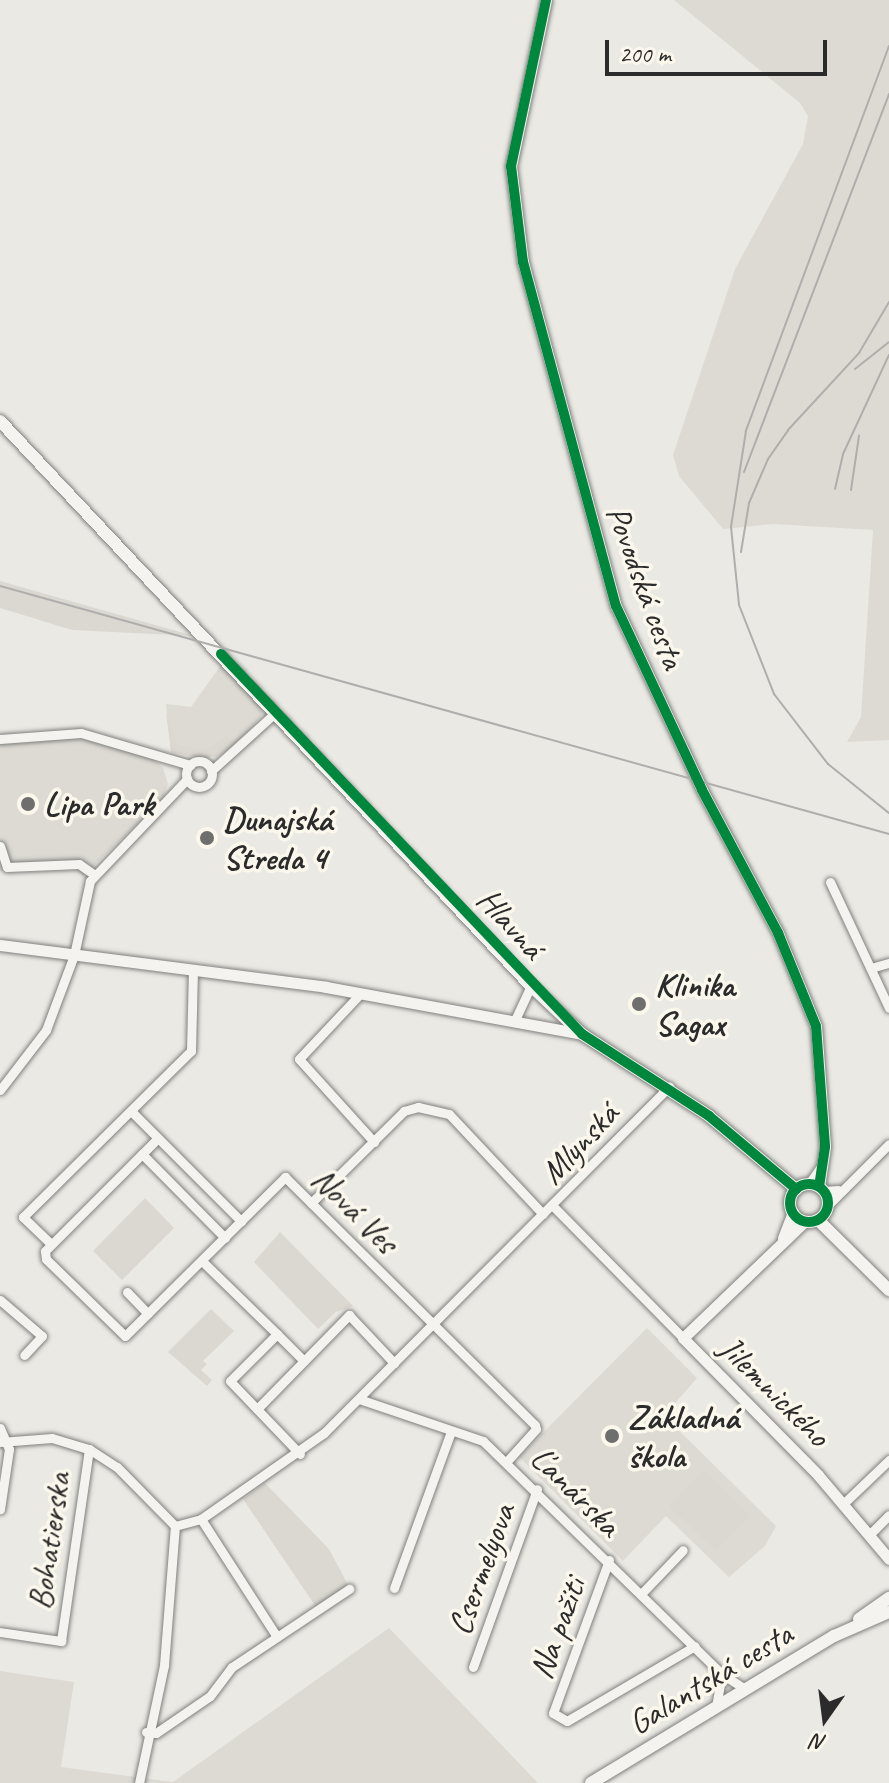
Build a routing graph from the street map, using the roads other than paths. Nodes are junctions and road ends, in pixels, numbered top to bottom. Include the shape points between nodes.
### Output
1 (546, 0) edge
2 (0, 421) edge
3 (275, 713) junction
4 (0, 739) edge
5 (190, 765) junction
6 (211, 771) junction
7 (187, 779) junction
8 (0, 846) edge
9 (95, 875) junction
10 (830, 882) dead end
11 (0, 945) edge
12 (74, 955) junction
13 (889, 963) edge
14 (871, 968) junction
15 (193, 971) junction
16 (531, 986) junction
17 (360, 994) junction
18 (889, 1008) edge
19 (514, 1022) junction
20 (582, 1034) junction
21 (669, 1087) junction
22 (0, 1090) edge
23 (131, 1111) junction
24 (155, 1135) junction
25 (374, 1142) junction
26 (889, 1144) edge
27 (142, 1154) junction
28 (818, 1187) junction
29 (796, 1189) junction
30 (838, 1190) junction
31 (311, 1203) junction
32 (552, 1205) junction
33 (793, 1212) junction
34 (543, 1214) junction
35 (819, 1214) junction
36 (241, 1221) junction
37 (225, 1238) junction
38 (782, 1242) junction
39 (51, 1244) junction
40 (202, 1261) junction
41 (889, 1290) edge
42 (127, 1292) dead end
43 (0, 1300) edge
44 (148, 1314) junction
45 (432, 1325) junction
46 (277, 1334) junction
47 (683, 1338) junction
48 (24, 1355) dead end
49 (304, 1361) junction
50 (394, 1363) junction
51 (359, 1399) junction
52 (257, 1409) junction
53 (0, 1428) edge
54 (451, 1431) junction
55 (3, 1441) edge
56 (89, 1449) junction
57 (300, 1454) junction
58 (508, 1460) junction
59 (889, 1460) edge
60 (537, 1489) junction
61 (843, 1504) junction
62 (0, 1509) edge
63 (889, 1515) edge
64 (201, 1519) junction
65 (175, 1526) junction
66 (869, 1535) junction
67 (683, 1550) dead end
68 (886, 1557) edge
69 (609, 1560) junction
70 (889, 1567) edge
71 (394, 1588) dead end
72 (349, 1589) dead end
73 (642, 1593) junction
74 (889, 1598) edge
75 (889, 1612) edge
76 (845, 1630) junction
77 (0, 1632) edge
78 (277, 1637) junction
79 (695, 1646) junction
80 (473, 1667) dead end
81 (722, 1674) junction
82 (745, 1689) junction
83 (716, 1707) junction
84 (146, 1732) junction
85 (604, 1774) junction
86 (139, 1783) edge
87 (585, 1783) edge
88 (591, 1783) edge

1 - 28 street, Povodská cesta via 511,166 525,274 616,606 702,790 778,933 816,1026 822,1065
2 - 3 main road, Hlavná
3 - 6 street
3 - 16 main road, Hlavná
4 - 5 street via 81,733
5 - 6 street via 202,762
5 - 7 street
6 - 7 street via 205,786
7 - 9 street
8 - 9 street via 7,867 79,864
9 - 12 street via 85,895
10 - 14 street
11 - 12 street
12 - 15 street
12 - 22 street via 46,1030
13 - 14 street
14 - 18 street
15 - 17 street
15 - 23 street via 191,1051
16 - 19 street
16 - 20 main road, Hlavná
17 - 19 street
17 - 25 street via 299,1059
19 - 20 street
20 - 21 main road, Hlavná
21 - 29 main road, Hlavná
21 - 32 street, Mlynská
23 - 24 street
23 - 39 street via 23,1217
24 - 27 street
24 - 36 street
25 - 31 street
25 - 34 street via 409,1107 449,1114
26 - 30 street
27 - 37 street
27 - 39 street
28 - 29 main road
28 - 30 street
28 - 35 main road
29 - 33 main road
30 - 35 street
31 - 36 street, Nová Ves via 285,1177
31 - 45 street, Nová Ves
32 - 34 street
32 - 47 street, Mlynská
33 - 35 main road
33 - 38 street, Jilemnického
34 - 45 street
35 - 38 street, Jilemnického
35 - 41 main road
36 - 37 street, Nová Ves
37 - 40 street, Nová Ves
38 - 47 street, Jilemnického
39 - 44 street, Nová Ves via 46,1259 125,1336
40 - 44 street, Nová Ves
40 - 46 street
42 - 44 street
43 - 48 street via 42,1336
45 - 50 street
45 - 58 street, Nová Ves via 536,1429
46 - 49 street
46 - 52 street via 230,1381
47 - 61 street, Jilemnického
49 - 50 street via 349,1315
49 - 52 street
50 - 51 street
51 - 54 street, Ľanárska
51 - 57 street
52 - 57 street
53 - 55 street
54 - 58 street, Ľanárska via 483,1441
54 - 71 street
55 - 56 street via 52,1438
55 - 62 street
56 - 65 street via 131,1481
56 - 77 street, Bohatierska via 61,1641
57 - 64 street
58 - 60 street, Ľanárska
59 - 61 street
60 - 69 street, Ľanárska
60 - 80 street, Csermelyova
61 - 66 street, Jilemnického
63 - 66 street
64 - 65 street
64 - 78 street
65 - 84 street via 164,1665
66 - 68 street, Jilemnického
67 - 73 street
68 - 70 street, Jilemnického
69 - 73 street, Ľanárska
69 - 79 street, Na pažiti via 553,1713 567,1721
72 - 78 street
73 - 79 street, Ľanárska
74 - 76 main road, Galantská cesta
75 - 76 main road, Galantská cesta
76 - 82 main road, Galantská cesta
78 - 84 street via 232,1667 210,1696 156,1733
79 - 81 street, Ľanárska
81 - 82 street, Ľanárska
81 - 83 street
82 - 83 main road, Galantská cesta
83 - 85 main road, Galantská cesta
84 - 86 street
85 - 87 main road, Galantská cesta
85 - 88 main road, Galantská cesta

